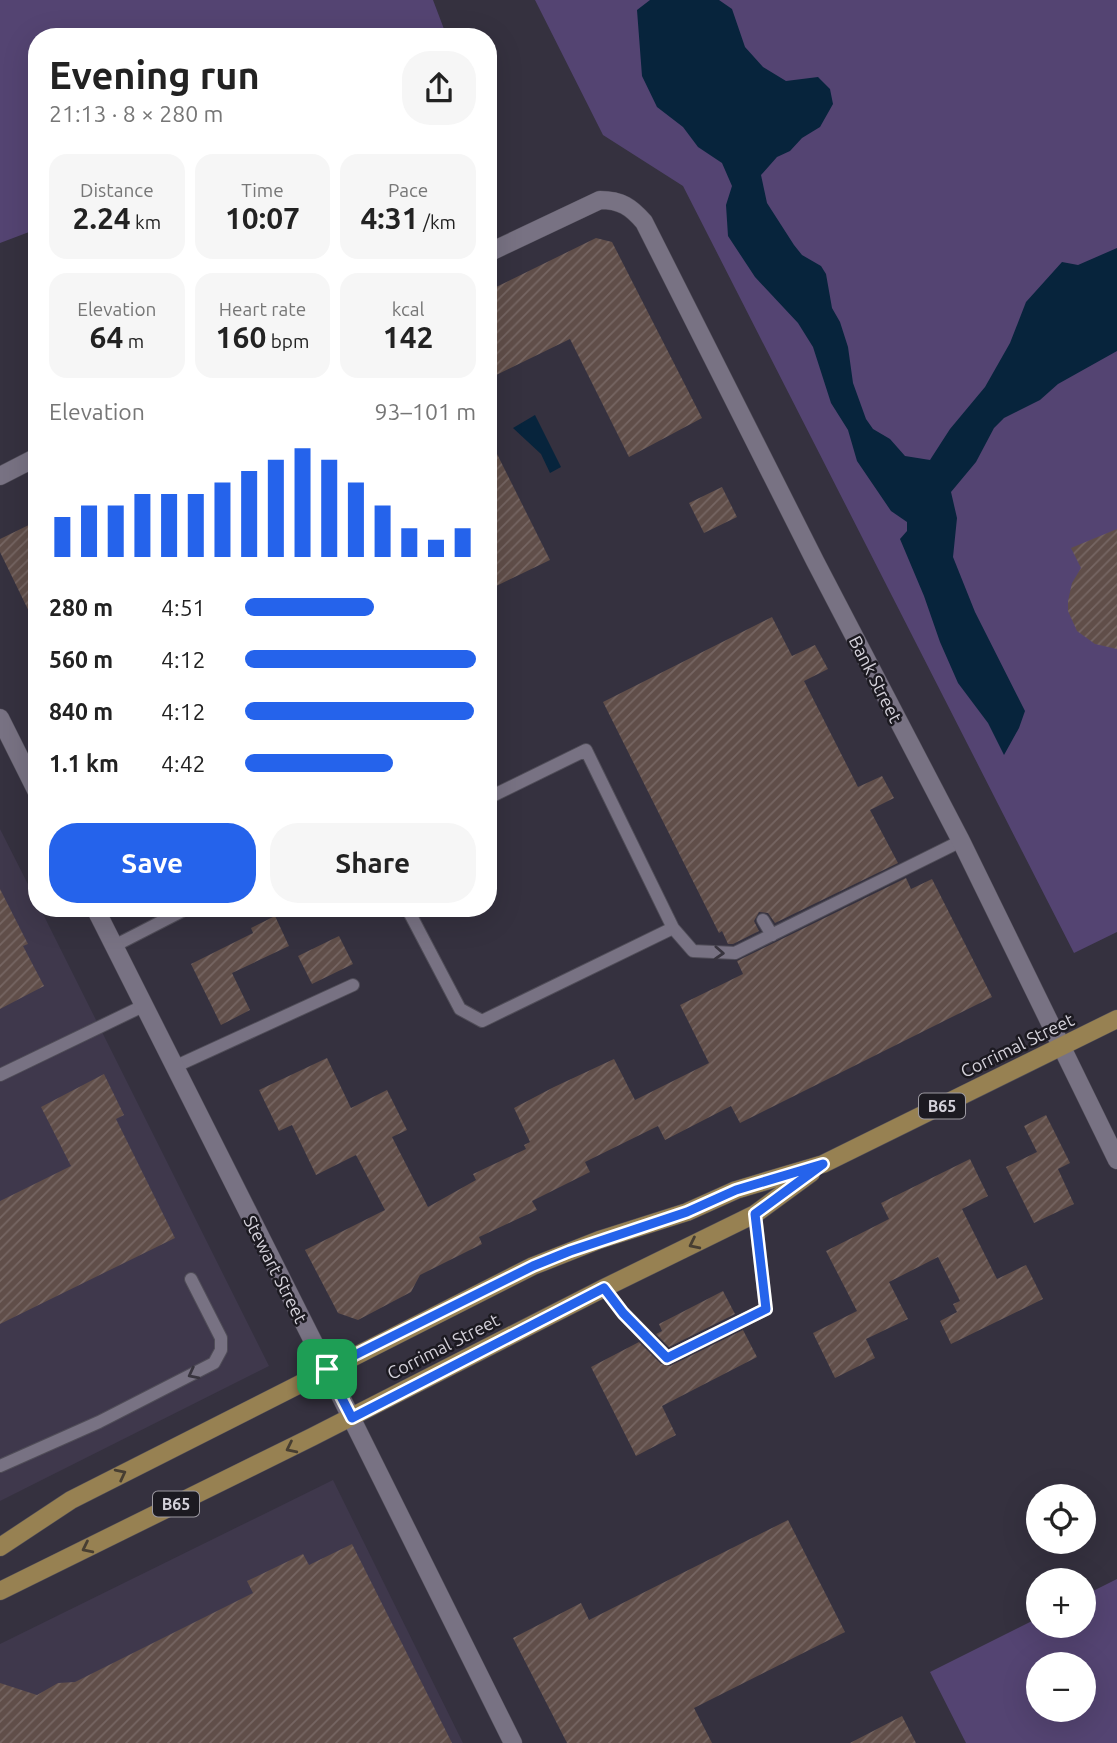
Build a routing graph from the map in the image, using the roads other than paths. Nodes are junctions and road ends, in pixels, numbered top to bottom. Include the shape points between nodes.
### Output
1 (497, 249) edge
2 (28, 462) edge
3 (0, 476) edge
4 (0, 718) edge
5 (28, 774) edge
6 (497, 793) edge
7 (961, 841) junction
8 (100, 917) edge
9 (170, 917) edge
10 (412, 917) edge
11 (763, 920) dead end
12 (673, 928) junction
13 (772, 935) junction
14 (114, 946) junction
15 (353, 985) dead end
16 (143, 1006) junction
17 (1117, 1019) edge
18 (1061, 1047) junction
19 (174, 1067) junction
20 (0, 1075) edge
21 (1117, 1160) edge
22 (823, 1164) junction
23 (755, 1214) junction
24 (191, 1279) dead end
25 (604, 1288) junction
26 (327, 1369) junction
27 (352, 1418) junction
28 (0, 1466) edge
29 (0, 1547) edge
30 (0, 1591) edge
31 (513, 1743) edge

1 - 7 street, Bank Street via 600,200 616,200 635,211 649,230
2 - 3 street
4 - 5 street
6 - 12 lane via 586,750
7 - 13 lane
7 - 18 street, Bank Street
8 - 14 street, Stewart Street
9 - 14 lane
10 - 12 lane via 460,1009 482,1021
11 - 13 lane
12 -> 13 lane via 693,951 735,953
14 - 16 street, Stewart Street
15 - 19 lane
16 - 19 street, Stewart Street
16 - 20 lane
17 - 18 main road, Corrimal Street / B65
18 - 21 street, Bank Street
18 - 22 main road, Corrimal Street / B65
19 - 26 street, Stewart Street
22 - 23 main road, Corrimal Street / B65
22 - 26 main road, Corrimal Street via 736,1190 533,1266
23 -> 25 main road, Corrimal Street / B65
23 - 25 lane via 766,1309 667,1358
24 -> 28 lane via 221,1338 214,1363
25 - 27 main road, Corrimal Street / B65
26 - 27 street, Stewart Street
29 -> 26 main road, Corrimal Street via 71,1500
27 -> 30 main road, Corrimal Street / B65
27 - 31 street, Stewart Street

